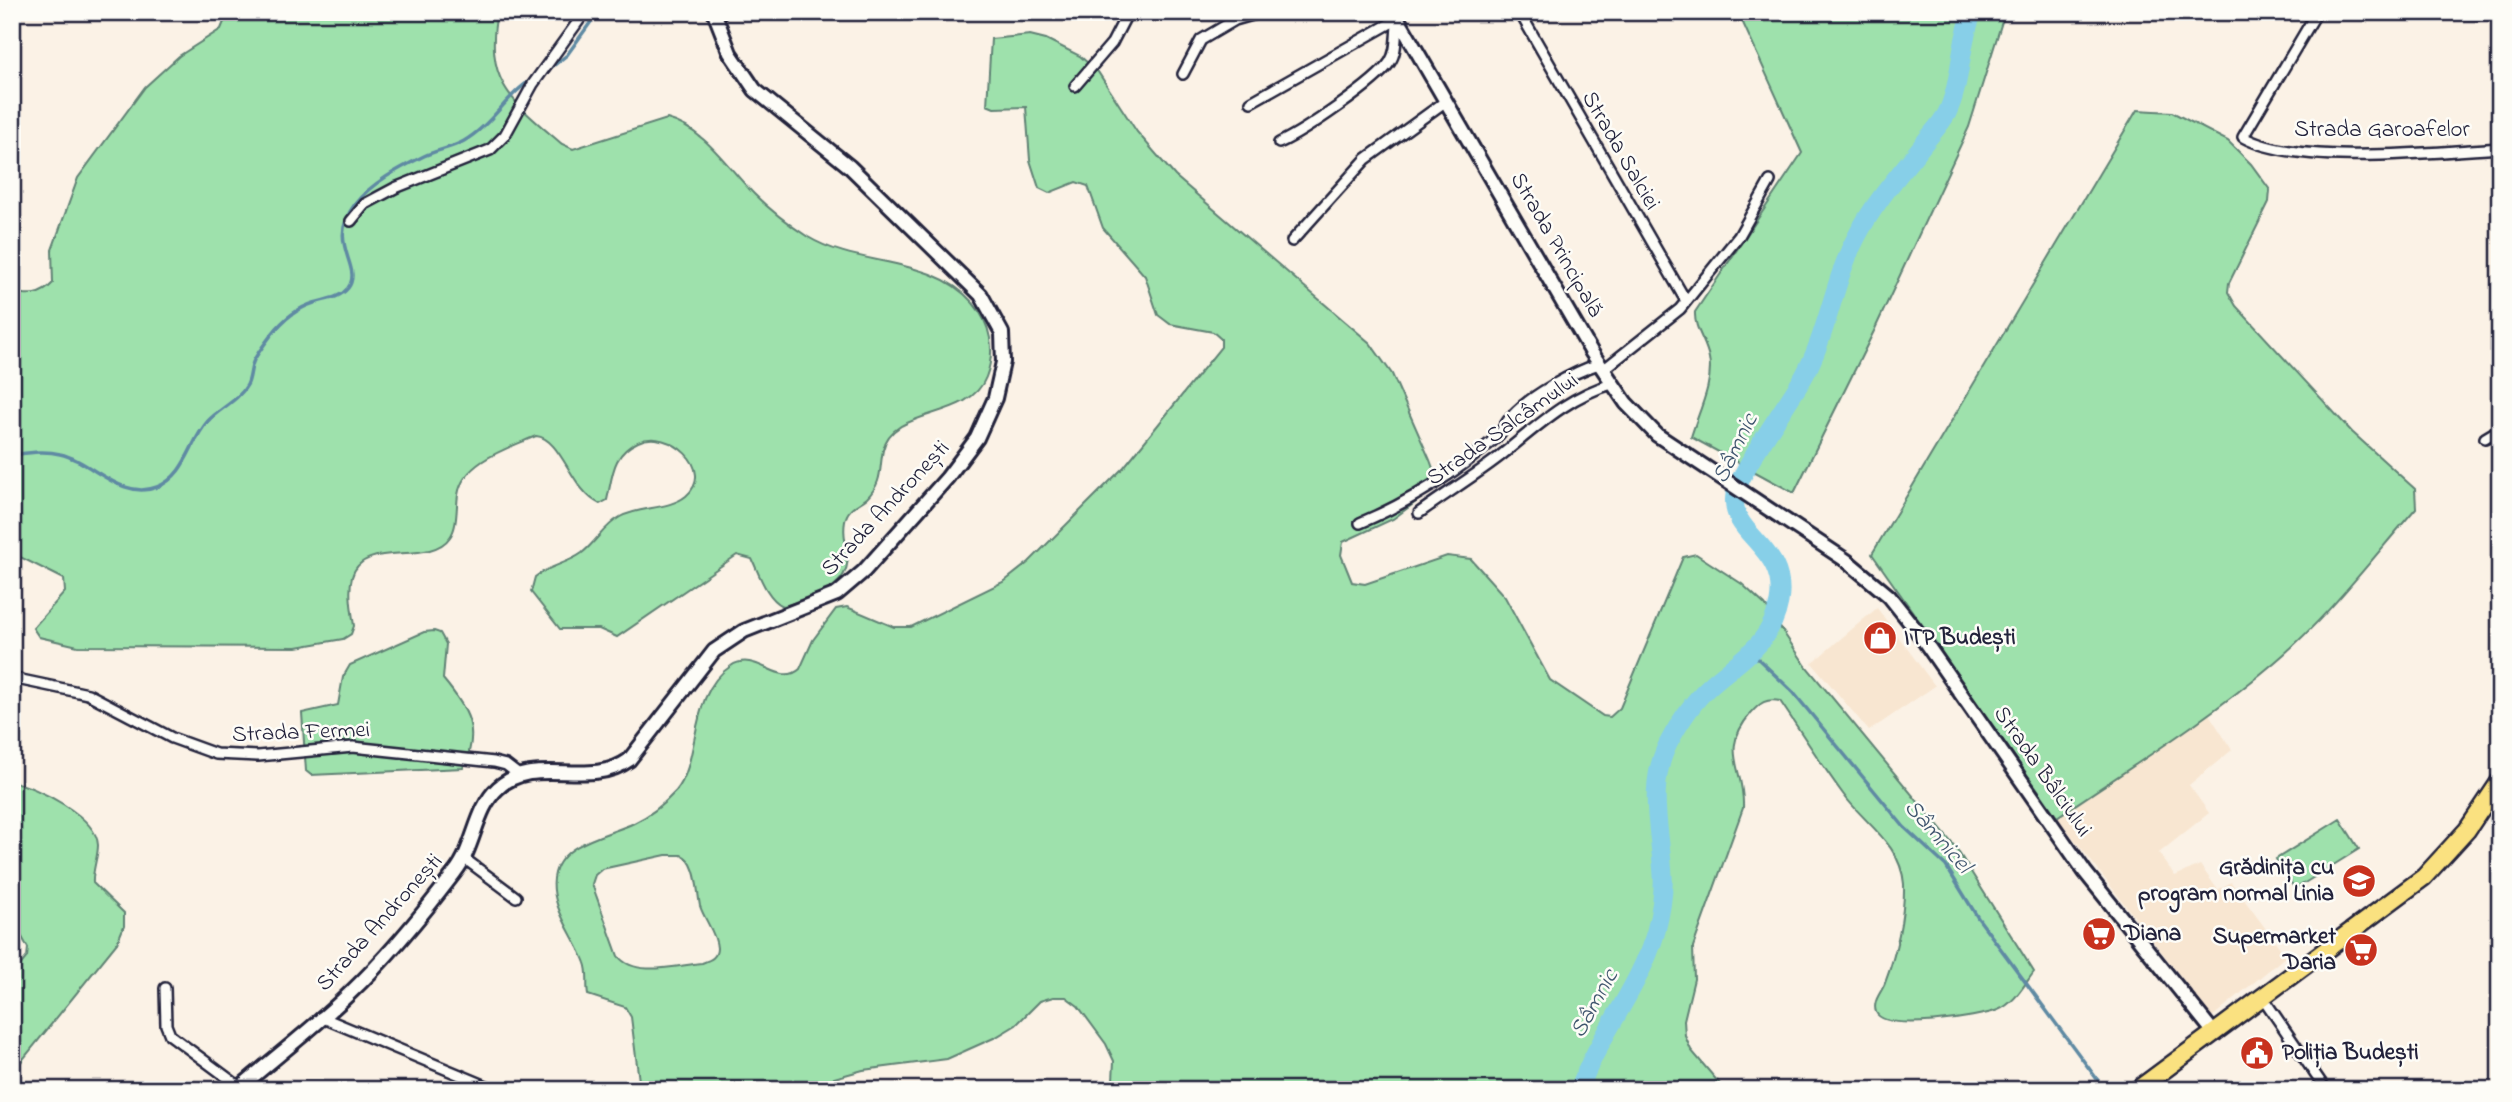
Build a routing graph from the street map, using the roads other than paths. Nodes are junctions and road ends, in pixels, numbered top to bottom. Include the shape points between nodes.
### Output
1 (586, 12) edge
2 (714, 12) edge
3 (1128, 12) edge
4 (1263, 12) edge
5 (2317, 12) edge
6 (2423, 12) edge
7 (2500, 14) edge
8 (1396, 16) edge
9 (1523, 18) dead end
10 (1183, 74) dead end
11 (1076, 86) dead end
12 (1446, 101) junction
13 (1251, 102) dead end
14 (1279, 144) dead end
15 (2500, 148) edge
16 (1770, 181) dead end
17 (351, 221) dead end
18 (1292, 242) dead end
19 (1686, 301) junction
20 (1601, 367) junction
21 (1612, 384) junction
22 (2500, 429) edge
23 (2485, 438) dead end
24 (1711, 473) joint
25 (1419, 513) dead end
26 (1360, 523) dead end
27 (12, 678) edge
28 (519, 775) junction
29 (2500, 781) edge
30 (466, 859) junction
31 (516, 897) dead end
32 (165, 988) dead end
33 (2263, 998) junction
34 (321, 1017) junction
35 (2214, 1034) junction
36 (238, 1088) edge
37 (2138, 1088) edge
38 (496, 1090) edge
39 (2326, 1090) edge

1 - 17 street via 533,84 505,135 490,150 385,193 365,204
2 - 28 street, Strada Andronești via 730,52 755,90 850,167 981,295 1002,333 1000,381 988,418 965,456 837,594 744,631 714,651 639,750 618,768 594,774
3 - 11 street via 1112,43
4 - 10 street via 1235,20 1201,40
5 - 15 street, Strada Garoafelor via 2243,136 2271,148 2316,153
6 - 7 street
8 - 12 street, Strada Principală
8 - 13 street
8 - 14 street via 1394,53 1382,71
9 - 19 street, Strada Salciei
12 - 18 street via 1366,159
12 - 20 street, Strada Principală
16 - 19 street via 1739,236
19 - 20 street
20 - 21 street, Strada Principală
20 - 26 street via 1530,401 1510,417 1495,439 1424,490
21 - 24 street, Strada Principală via 1657,435
21 - 25 street, Strada Salcâmului via 1584,394 1538,424
22 - 23 street
24 - 35 street, Strada Bâlciului via 1873,580 1906,616 2085,872
27 - 28 street, Strada Fermei via 88,694 172,738 216,754 258,756 354,747 494,762
28 - 30 street, Strada Andronești via 488,799
29 - 33 highway via 2467,830 2424,877
30 - 31 street
30 - 34 street, Strada Andronești via 350,994
32 - 36 street via 170,1035
33 - 35 highway
33 - 39 street
34 - 36 street, Strada Andronești
34 - 38 street
35 - 37 highway

